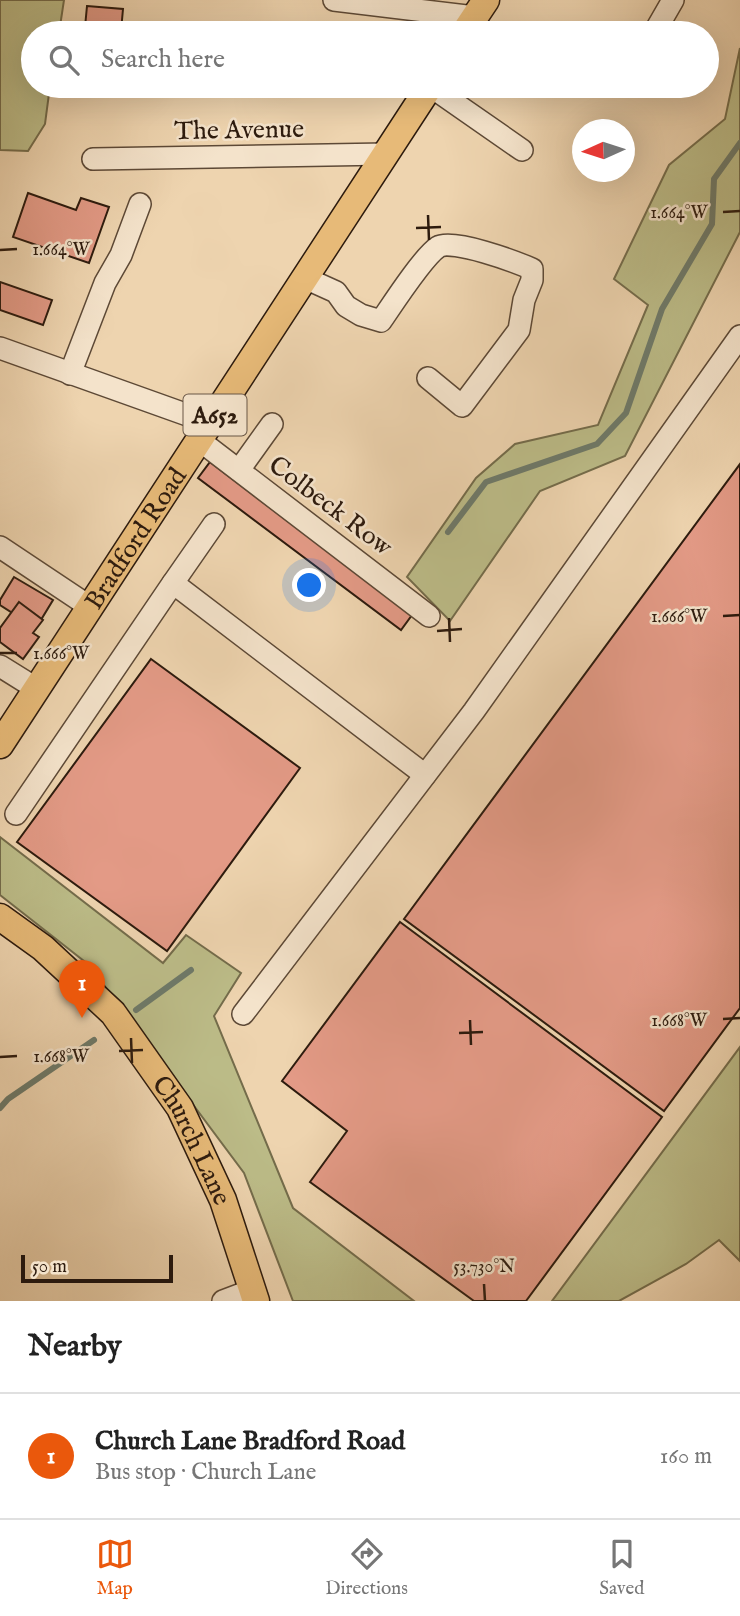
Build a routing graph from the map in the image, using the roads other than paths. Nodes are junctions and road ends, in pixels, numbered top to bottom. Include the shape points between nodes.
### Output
1 (334, 0) edge
2 (673, 0) edge
3 (475, 17) edge
4 (661, 21) edge
5 (422, 98) edge
6 (448, 98) edge
7 (522, 149) dead end
8 (386, 155) junction
9 (93, 159) dead end
10 (140, 204) dead end
11 (305, 278) junction
12 (740, 336) edge
13 (0, 348) edge
14 (70, 374) junction
15 (428, 378) dead end
16 (272, 424) dead end
17 (205, 431) junction
18 (239, 470) junction
19 (214, 524) dead end
20 (0, 547) edge
21 (173, 583) junction
22 (90, 607) junction
23 (429, 616) dead end
24 (0, 666) edge
25 (37, 688) junction
26 (0, 745) edge
27 (425, 775) junction
28 (16, 814) dead end
29 (0, 917) edge
30 (243, 1014) dead end
31 (254, 1295) edge
32 (222, 1301) edge

1 - 3 street
2 - 4 street
5 - 8 main road, Bradford Road / A652
6 - 7 street
8 - 9 street, The Avenue
8 - 11 main road, Bradford Road / A652
10 - 14 street
11 - 15 street via 336,292 346,306 361,315 381,321 439,246 484,251 532,269 519,330 462,406
11 - 17 main road, Bradford Road / A652
12 - 27 street
13 - 14 street, Colbeck Row
14 - 17 street, Colbeck Row
16 - 18 street
17 - 18 street, Colbeck Row
17 - 22 main road, Bradford Road / A652
18 - 23 street, Colbeck Row
19 - 21 street
20 - 22 street
21 - 27 street
21 - 28 street
22 - 25 main road, Bradford Road / A652
24 - 25 street
25 - 26 main road, Bradford Road / A652
27 - 30 street
29 - 31 main road, Church Lane via 43,948 113,1013 180,1108 223,1200
31 - 32 street

